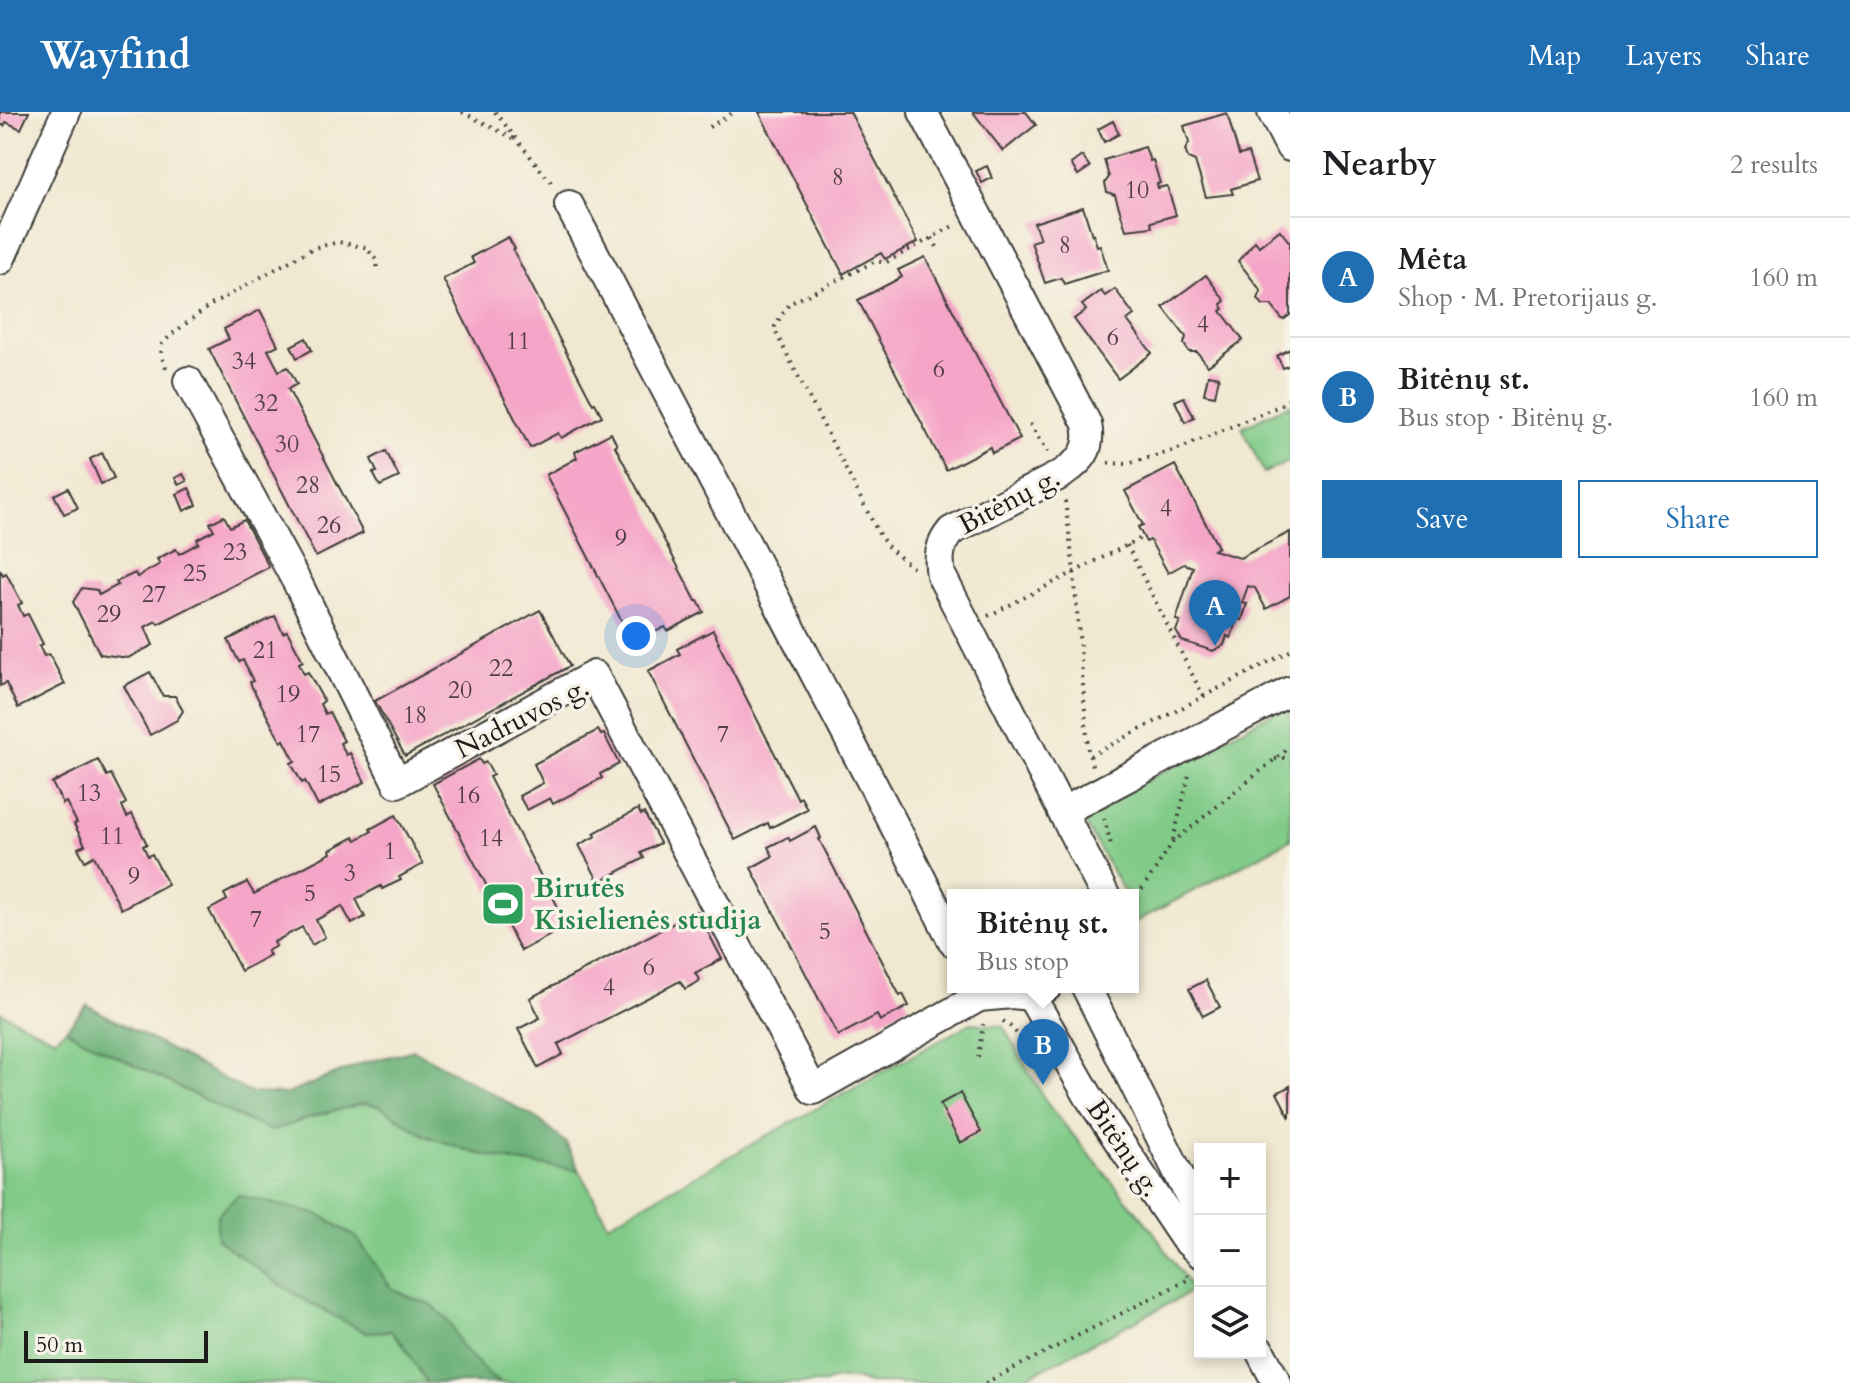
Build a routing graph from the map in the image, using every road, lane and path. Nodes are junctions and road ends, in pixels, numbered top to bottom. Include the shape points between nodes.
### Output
1 (66, 112) edge
2 (462, 112) edge
3 (495, 112) edge
4 (734, 112) edge
5 (923, 112) edge
6 (1272, 112) edge
7 (709, 127) dead end
8 (517, 140) junction
9 (1290, 147) edge
10 (569, 205) joint
11 (940, 252) dead end
12 (0, 260) edge
13 (378, 269) dead end
14 (188, 381) joint
15 (1290, 399) edge
16 (1030, 424) dead end
17 (1072, 465) junction
18 (1143, 537) dead end
19 (1127, 545) junction
20 (1074, 572) junction
21 (941, 575) junction
22 (967, 626) junction
23 (1290, 651) edge
24 (1290, 691) edge
25 (1203, 696) junction
26 (1198, 740) junction
27 (1290, 747) edge
28 (1089, 756) junction
29 (1290, 757) edge
30 (1273, 759) junction
31 (1098, 794) junction
32 (1062, 812) junction
33 (1173, 842) junction
34 (1102, 889) edge
35 (1139, 894) edge
36 (947, 930) edge
37 (975, 993) edge
38 (990, 993) edge
39 (1021, 993) edge
40 (1039, 993) edge
41 (1089, 993) edge
42 (1001, 1019) dead end
43 (1018, 1035) dead end
44 (1199, 1215) edge
45 (1194, 1247) edge
46 (1189, 1279) dead end
47 (1264, 1359) edge
48 (985, 1383) edge
49 (1277, 1383) edge

1 - 12 street
2 - 8 path
3 - 8 path
4 - 7 path
5 - 17 street, Bitėnų g. via 1087,424 1090,436
6 - 9 street
8 - 10 path
10 - 36 street
11 - 21 path via 932,238 885,263 876,261 789,304 775,331 880,536 923,577
13 - 14 path via 367,248 339,242 313,248 211,305 162,344 167,370
14 - 37 street, Nadruvos g. via 397,783 594,675 813,1090
15 - 17 path via 1176,450 1127,464
16 - 17 path
17 - 20 path
17 - 21 street, Bitėnų g. via 951,531 940,549
18 - 19 path
19 - 20 path
19 - 25 path
20 - 22 path
20 - 28 path
21 - 22 street
22 - 32 street
23 - 25 path
24 - 26 street
25 - 28 path
26 - 31 street
26 - 33 path
27 - 30 path
28 - 31 path
29 - 30 path
30 - 33 path
31 - 32 street
32 - 34 street
33 - 35 path
38 - 39 street, Bitėnų g.
40 - 45 street, Bitėnų g. via 1089,1097
41 - 44 street, Bitėnų g.
42 - 43 path
46 - 48 path
47 - 49 street

